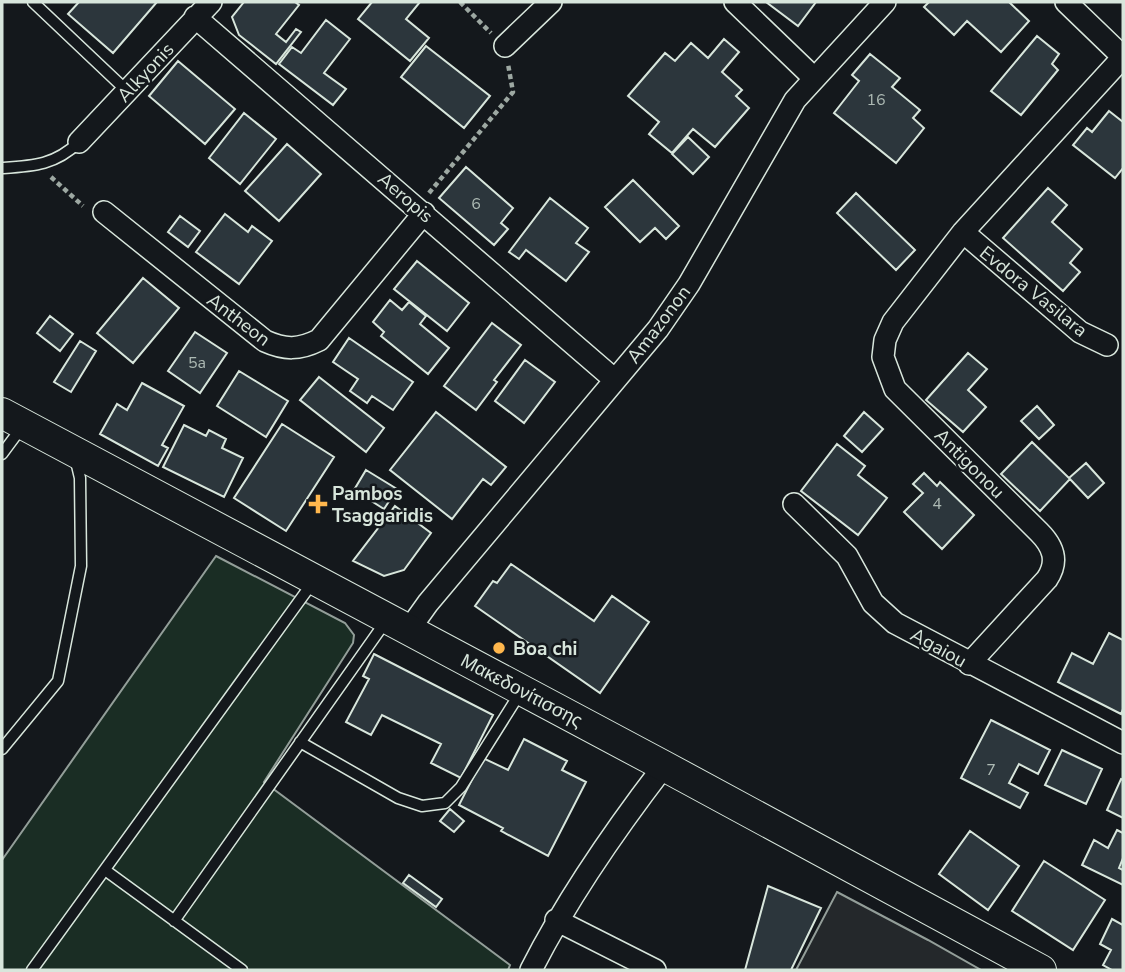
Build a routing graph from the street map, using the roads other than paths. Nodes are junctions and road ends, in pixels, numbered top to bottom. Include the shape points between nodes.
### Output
1 (33, 2) edge
2 (211, 2) edge
3 (551, 2) edge
4 (735, 2) edge
5 (885, 2) edge
6 (1066, 2) edge
7 (195, 17) junction
8 (505, 46) road end
9 (1123, 57) edge
10 (814, 78) junction
11 (127, 91) junction
12 (79, 142) joint
13 (2, 169) edge
14 (421, 210) junction
15 (104, 212) road end
16 (963, 232) junction
17 (1107, 345) dead end
18 (615, 380) junction
19 (12, 419) edge
20 (74, 451) junction
21 (2, 454) edge
22 (794, 504) dead end
23 (314, 580) junction
24 (398, 625) junction
25 (969, 664) junction
26 (522, 691) junction
27 (300, 742) junction
28 (1123, 743) edge
29 (2, 749) edge
30 (664, 766) junction
31 (105, 870) junction
32 (174, 920) junction
33 (556, 920) junction
34 (32, 970) edge
35 (242, 970) edge
36 (531, 970) edge
37 (654, 970) edge
38 (1041, 970) edge

1 - 11 lane
2 - 7 street, Alkyonis
3 - 8 street
4 - 10 street
5 - 10 street, Amazonon
6 - 9 street
7 - 11 street, Alkyonis
7 - 14 street, Aeropis
9 - 16 street
10 - 18 street, Amazonon via 795,100 689,284
11 - 12 street, Alkyonis
12 - 13 lane via 49,162
14 - 15 street, Antheon via 319,340 292,349 265,341
14 - 18 street, Aeropis
16 - 17 street, Evdora Vasilara via 1080,332
16 - 25 street, Antigonou via 894,322 885,340 887,373 895,389 1040,532 1054,553 1048,579
18 - 24 street, Amazonon via 428,603
19 - 20 main road, Μακεδονίτισσης
19 - 21 lane
20 - 23 main road, Μακεδονίτισσης
20 - 29 lane via 80,478 81,566 58,681
22 - 25 street, Agaiou via 847,556 884,616
23 - 24 main road, Μακεδονίτισσης
23 - 31 lane
24 - 26 main road, Μακεδονίτισσης
24 - 27 lane
25 - 28 street, Agaiou
26 - 27 lane via 461,787 445,803 422,806 398,798
26 - 30 main road, Μακεδονίτισσης
27 - 32 lane
30 - 33 street
30 - 38 main road, Μακεδονίτισσης
31 - 32 lane
31 - 34 lane
32 - 35 lane
33 - 36 street
33 - 37 street

